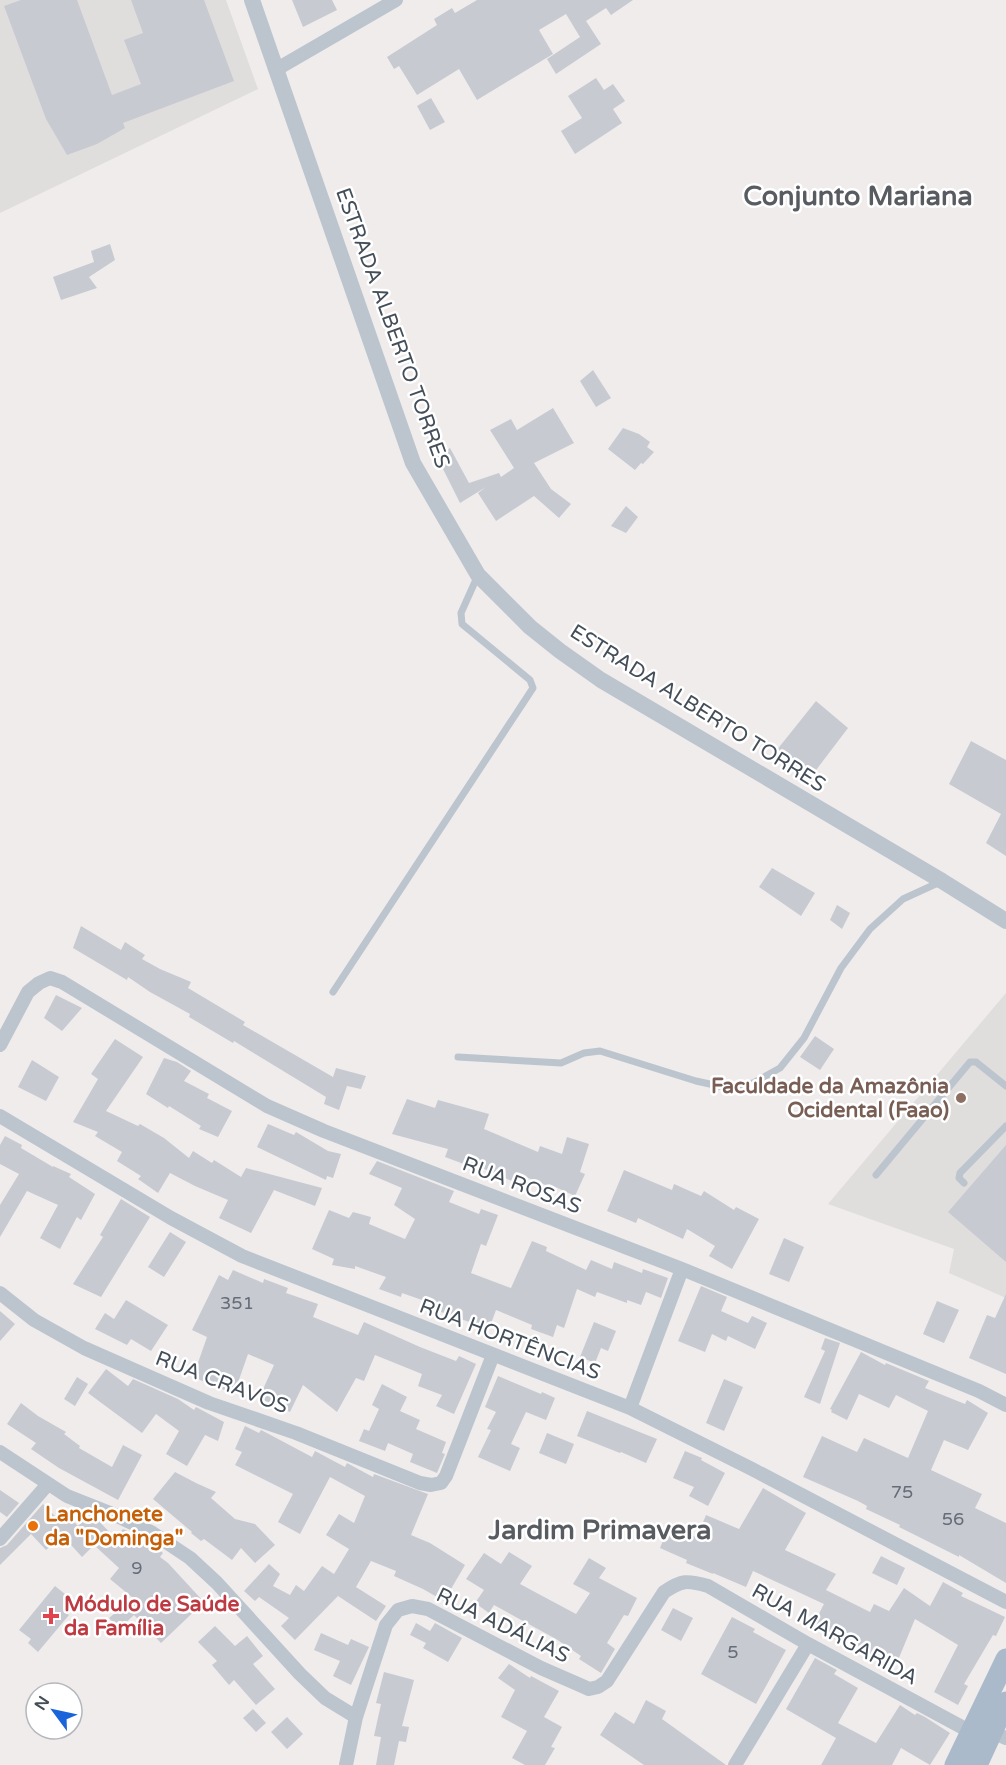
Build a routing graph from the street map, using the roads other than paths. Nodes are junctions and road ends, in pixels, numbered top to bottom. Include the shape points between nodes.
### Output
1 (252, 0) edge
2 (396, 0) edge
3 (277, 69) junction
4 (478, 575) junction
5 (942, 881) junction
6 (1006, 921) edge
7 (333, 992) dead end
8 (0, 1045) edge
9 (458, 1057) dead end
10 (1006, 1086) edge
11 (0, 1116) edge
12 (1006, 1126) edge
13 (876, 1175) dead end
14 (964, 1184) dead end
15 (682, 1269) junction
16 (0, 1293) edge
17 (493, 1355) junction
18 (1006, 1404) edge
19 (630, 1408) junction
20 (0, 1452) edge
21 (48, 1484) junction
22 (0, 1539) edge
23 (1006, 1602) edge
24 (808, 1644) junction
25 (1006, 1659) edge
26 (589, 1689) joint
27 (1006, 1702) edge
28 (356, 1717) junction
29 (990, 1734) edge
30 (346, 1765) edge
31 (735, 1765) edge
32 (955, 1765) edge
33 (976, 1765) edge

1 - 3 street, ESTRADA ALBERTO TORRES
2 - 3 street
3 - 4 street, ESTRADA ALBERTO TORRES via 413,463
4 - 5 street, ESTRADA ALBERTO TORRES via 530,627 601,680
4 - 7 lane via 460,613 462,624 530,680 532,688
5 - 6 street, ESTRADA ALBERTO TORRES
5 - 9 lane via 903,899 870,929 841,968 804,1038 780,1068 753,1083 728,1088 600,1051 561,1063
8 - 15 street, RUA ROSAS via 28,992 50,978 267,1106
10 - 13 lane via 976,1062 970,1062
11 - 17 street, RUA HORTÊNCIAS via 242,1256
12 - 14 lane via 960,1173
15 - 18 street, RUA ROSAS
15 - 19 street
16 - 17 street, RUA CRAVOS via 34,1320 84,1348 208,1403 431,1485 441,1483 446,1476
17 - 19 street, RUA HORTÊNCIAS
19 - 23 street, RUA HORTÊNCIAS
20 - 21 street
21 - 22 street
21 - 28 street via 151,1532 190,1558 300,1674 326,1698
24 - 26 street, RUA MARGARIDA via 708,1586 677,1583 664,1592 607,1681
24 - 29 street, RUA MARGARIDA
24 - 31 street
25 - 29 main road
26 - 28 street, RUA ADÁLIAS via 428,1610 412,1606 398,1611 386,1625
27 - 29 main road
28 - 30 street
29 - 32 main road
29 - 33 main road

